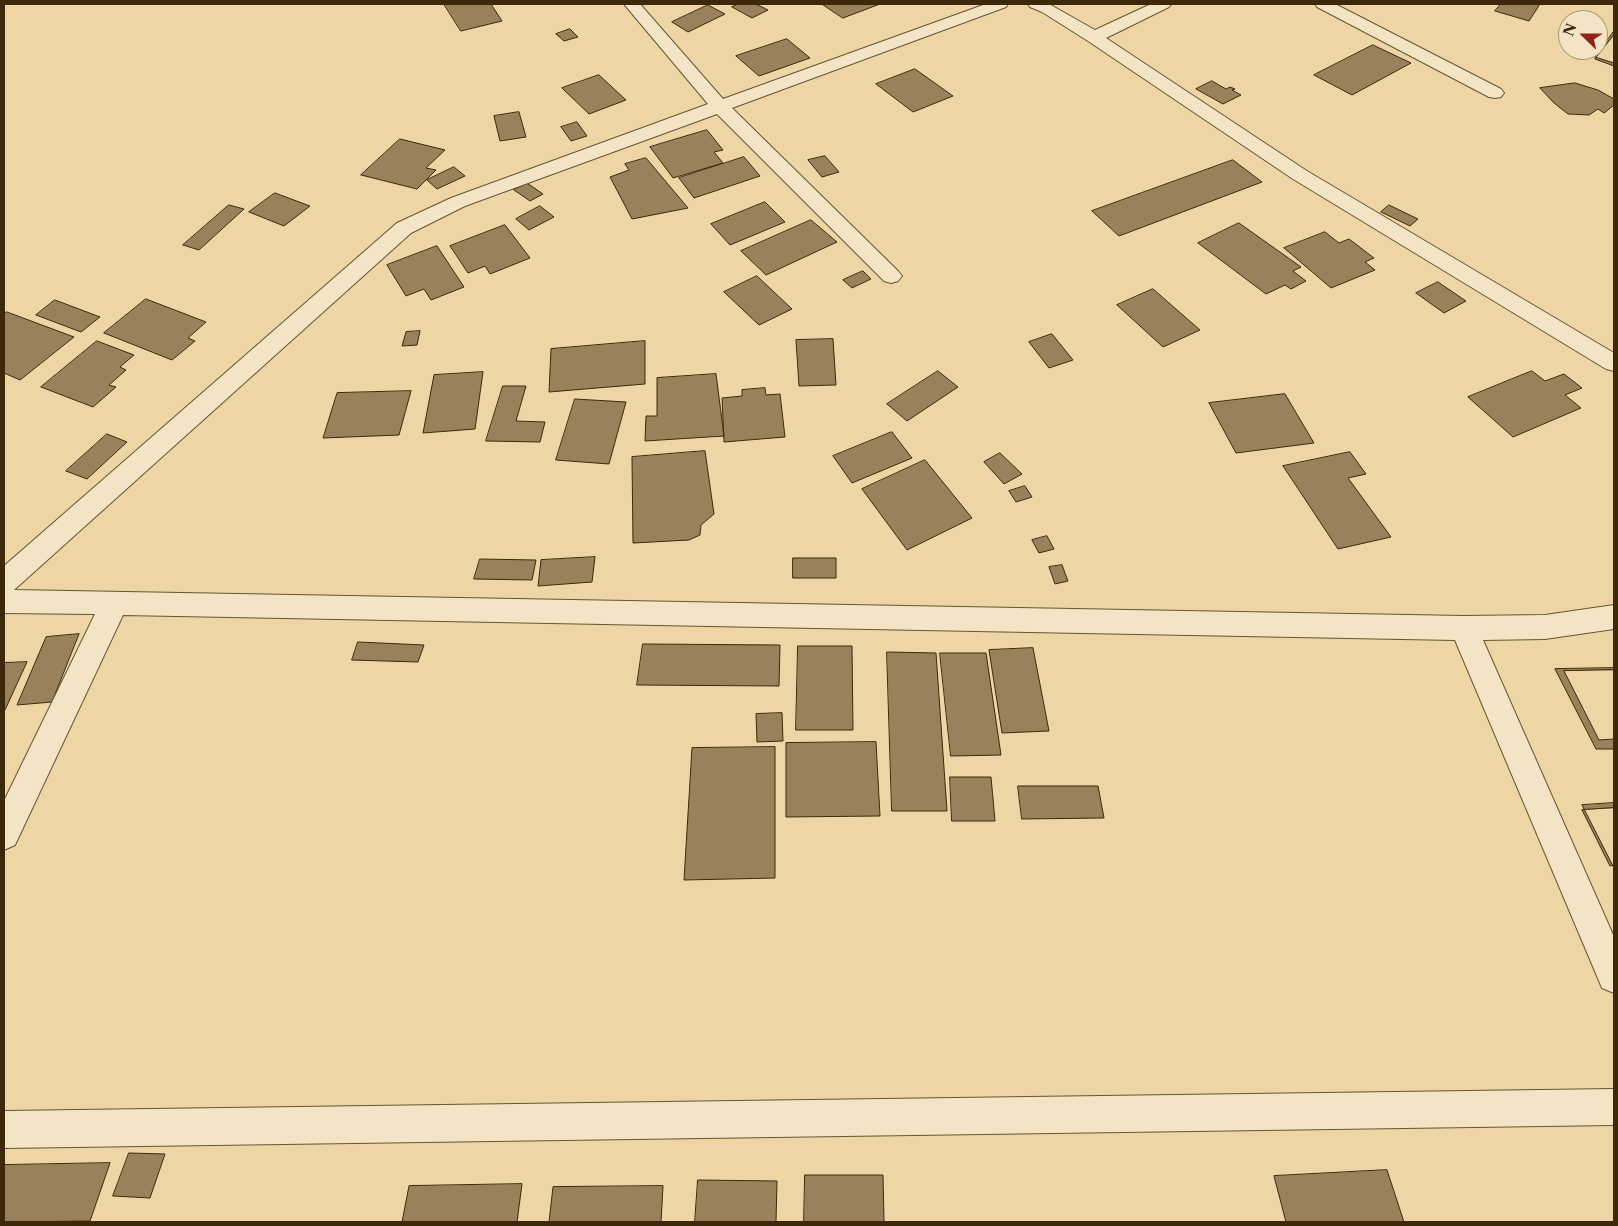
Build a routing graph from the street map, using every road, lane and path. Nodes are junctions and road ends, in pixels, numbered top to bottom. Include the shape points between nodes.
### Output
1 (632, 4) edge
2 (1000, 4) edge
3 (1036, 4) edge
4 (1163, 4) edge
5 (1323, 4) edge
6 (1094, 37) junction
7 (1495, 93) dead end
8 (719, 106) junction
9 (892, 276) dead end
10 (1614, 363) edge
11 (4, 582) edge
12 (4, 600) edge
13 (115, 602) junction
14 (1614, 617) edge
15 (1464, 628) junction
16 (4, 834) edge
17 (1614, 976) edge
18 (1614, 1107) edge
19 (4, 1130) edge

1 - 8 street
2 - 8 street
3 - 6 street
4 - 6 street
5 - 7 street
6 - 10 street via 1300,175
8 - 9 street
8 - 11 street via 458,202 404,228
12 - 13 street
13 - 15 street
13 - 16 street
14 - 15 street via 1545,627
15 - 17 street
18 - 19 street

